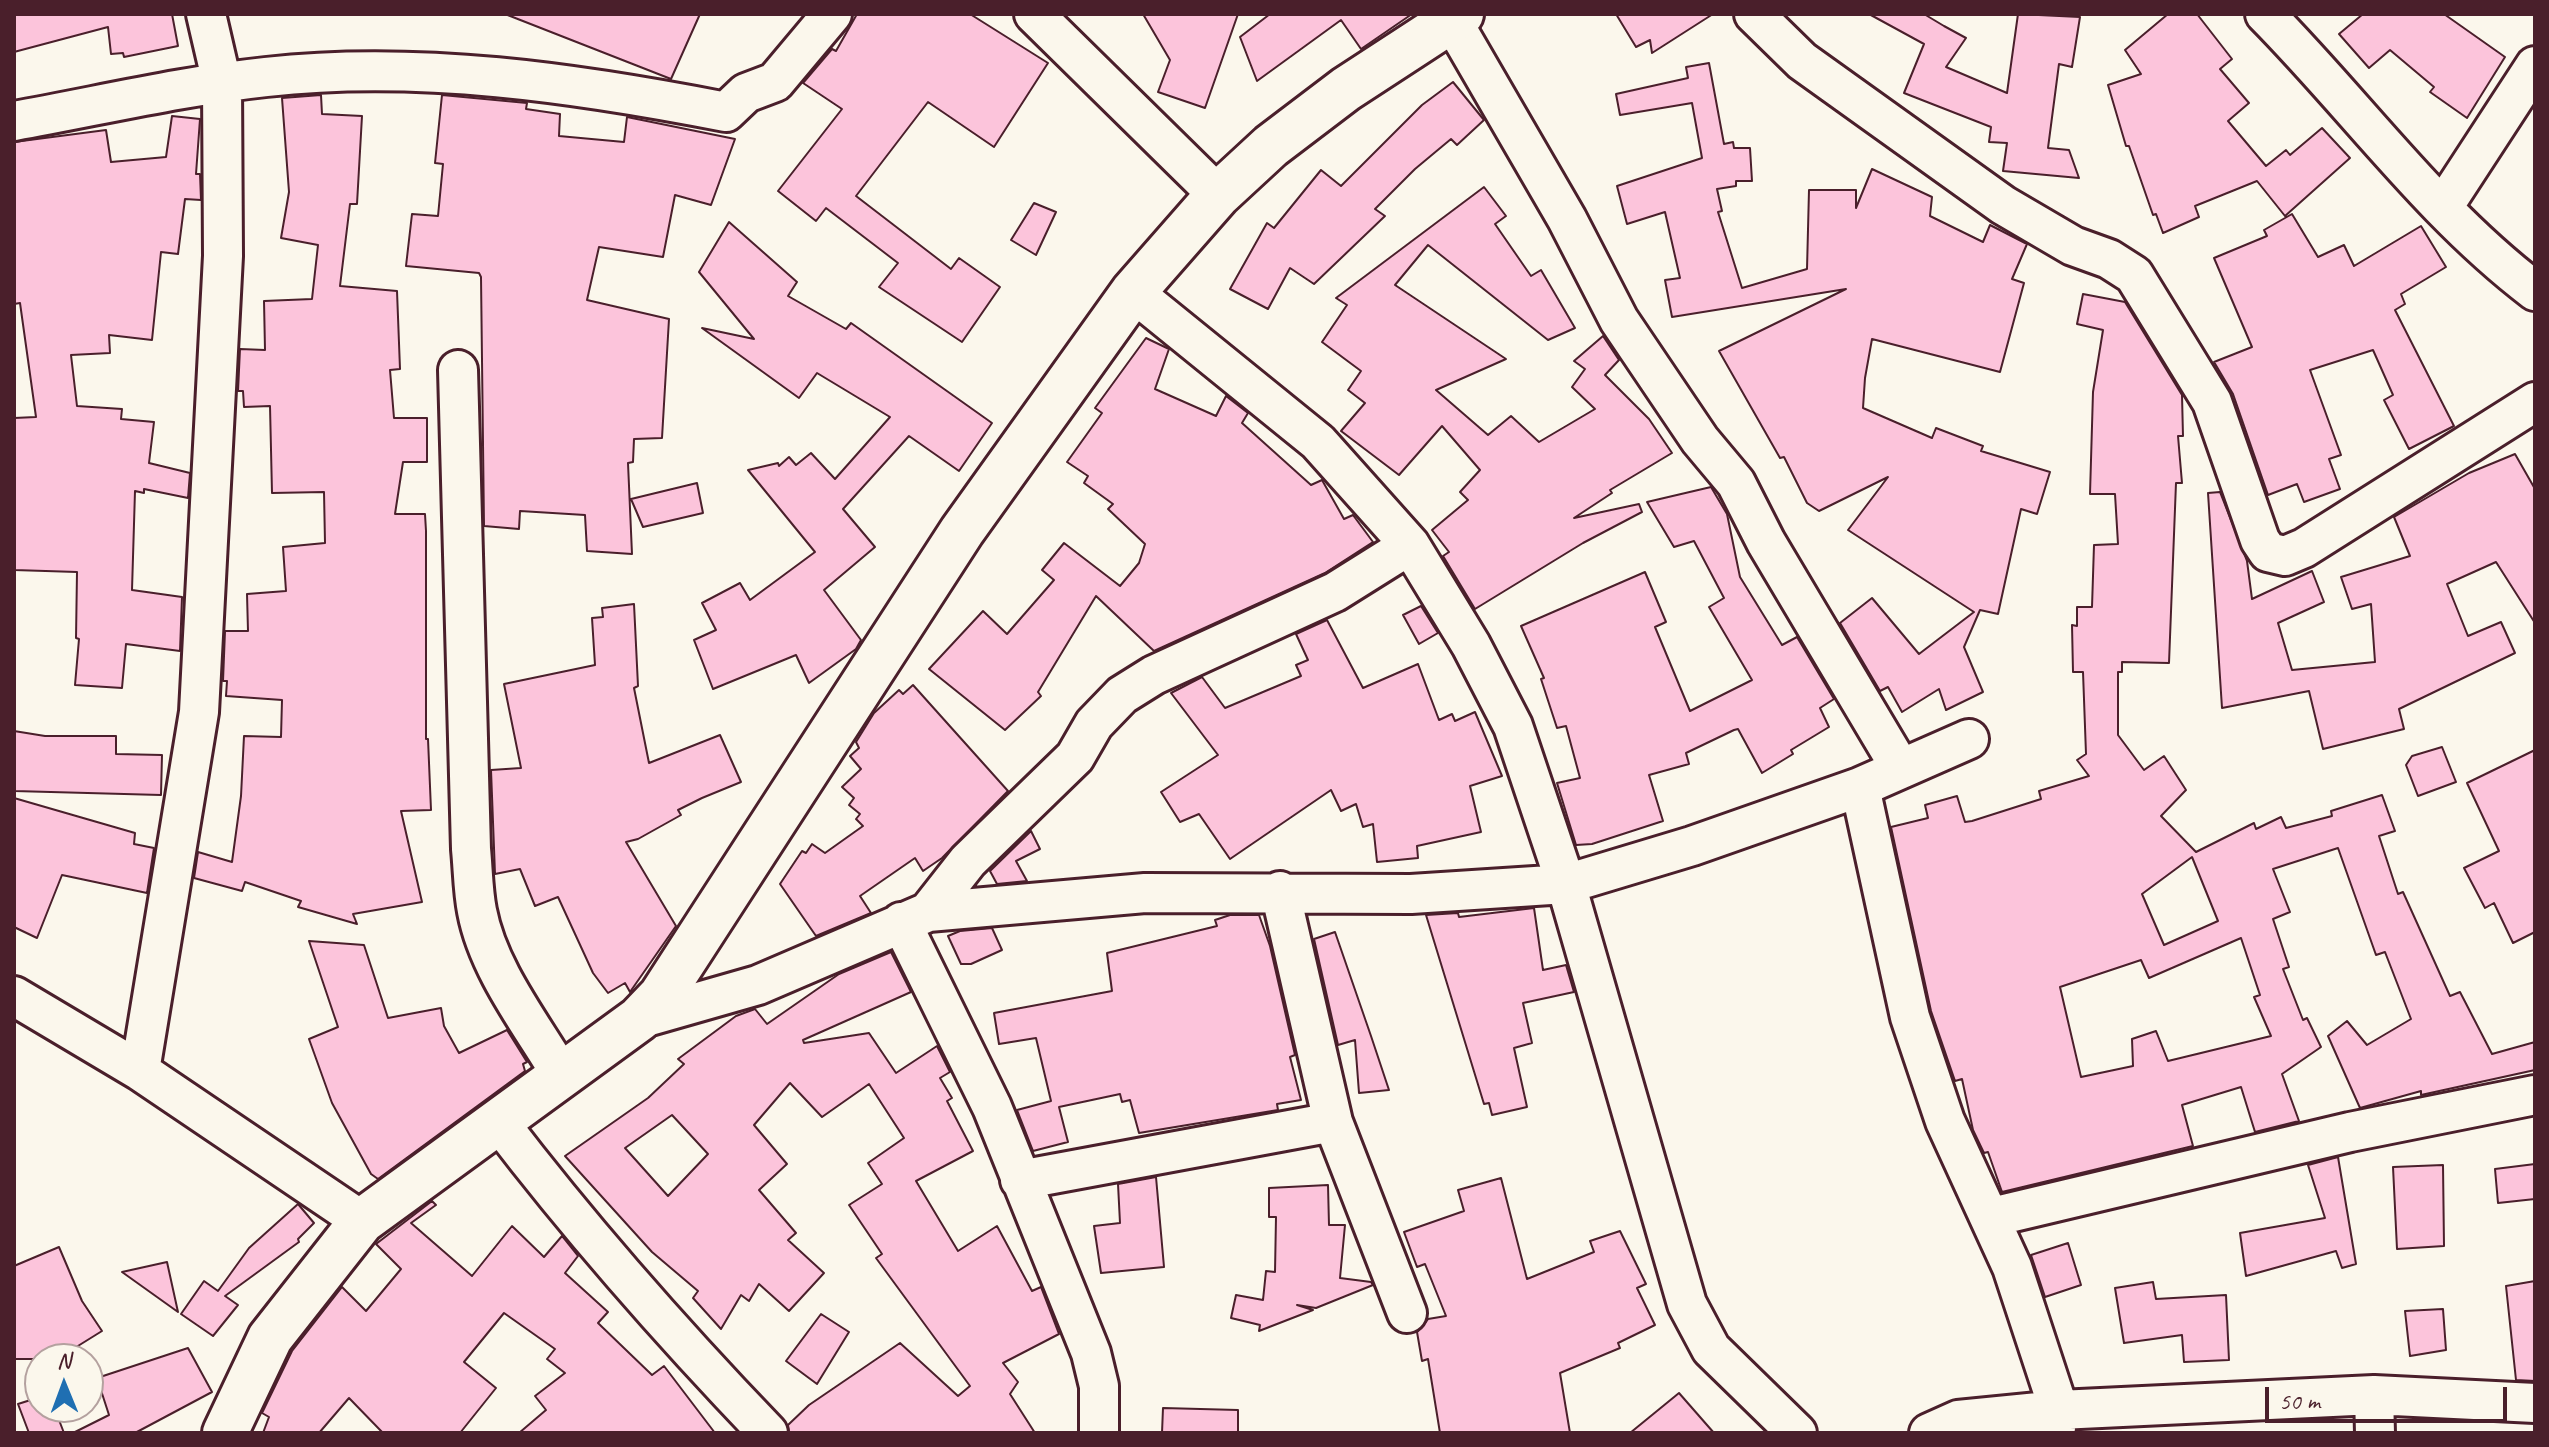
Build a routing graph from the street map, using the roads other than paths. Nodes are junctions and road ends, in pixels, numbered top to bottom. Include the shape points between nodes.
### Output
1 (206, 14) edge
2 (832, 14) edge
3 (1034, 14) edge
4 (1754, 14) edge
5 (2265, 14) edge
6 (1456, 17) edge
7 (2535, 66) edge
8 (222, 83) junction
9 (14, 121) edge
10 (1218, 195) junction
11 (2443, 207) junction
12 (2535, 291) edge
13 (1133, 292) junction
14 (458, 370) dead end
15 (2535, 402) edge
16 (1410, 545) junction
17 (1969, 739) dead end
18 (1901, 769) junction
19 (1860, 787) junction
20 (1566, 884) junction
21 (1280, 891) junction
22 (915, 917) junction
23 (14, 996) edge
24 (639, 1019) junction
25 (140, 1071) junction
26 (562, 1076) junction
27 (2535, 1095) edge
28 (498, 1121) junction
29 (1333, 1122) junction
30 (1020, 1180) junction
31 (1992, 1217) junction
32 (362, 1221) junction
33 (1407, 1313) dead end
34 (2374, 1395) junction
35 (2535, 1403) edge
36 (2057, 1422) edge
37 (225, 1433) edge
38 (768, 1433) edge
39 (1099, 1433) edge
40 (1797, 1433) edge
41 (1929, 1433) edge
42 (2375, 1433) edge

1 - 8 street
2 - 8 street via 775,82 746,93 726,112 595,86 481,75 344,74
3 - 10 street
4 - 15 street via 1802,61 2003,205 2134,275 2212,402 2268,552 2285,556 2304,548
5 - 11 street
6 - 10 main road via 1346,89
6 - 18 street via 1619,320 1700,440 1736,483
7 - 11 street
8 - 9 street
8 - 25 street via 223,256 199,712
10 - 13 main road
11 - 12 street
13 - 16 street via 1318,442
13 - 24 main road via 962,531 678,974
14 - 26 street via 477,912 514,997
16 - 20 street via 1513,726
16 - 22 street via 1335,592 1154,675 1122,695 1094,724 1075,757
17 - 18 street
18 - 19 street
19 - 20 street
19 - 31 street via 1910,1017 1945,1121
20 - 21 street via 1411,894
20 - 40 street via 1687,1304 1711,1349
21 - 22 street via 1145,893
21 - 29 street
22 - 24 street via 758,985
22 - 30 street
23 - 25 street
24 - 26 main road
25 - 32 street
26 - 28 main road
27 - 31 street via 2350,1132
28 - 32 main road
28 - 38 street via 578,1225
29 - 30 street
29 - 33 street
30 - 39 street via 1091,1353 1099,1386
31 - 36 street
32 - 37 main road via 270,1338
34 - 35 street
34 - 36 street
34 - 42 street
36 - 41 street via 1958,1420

